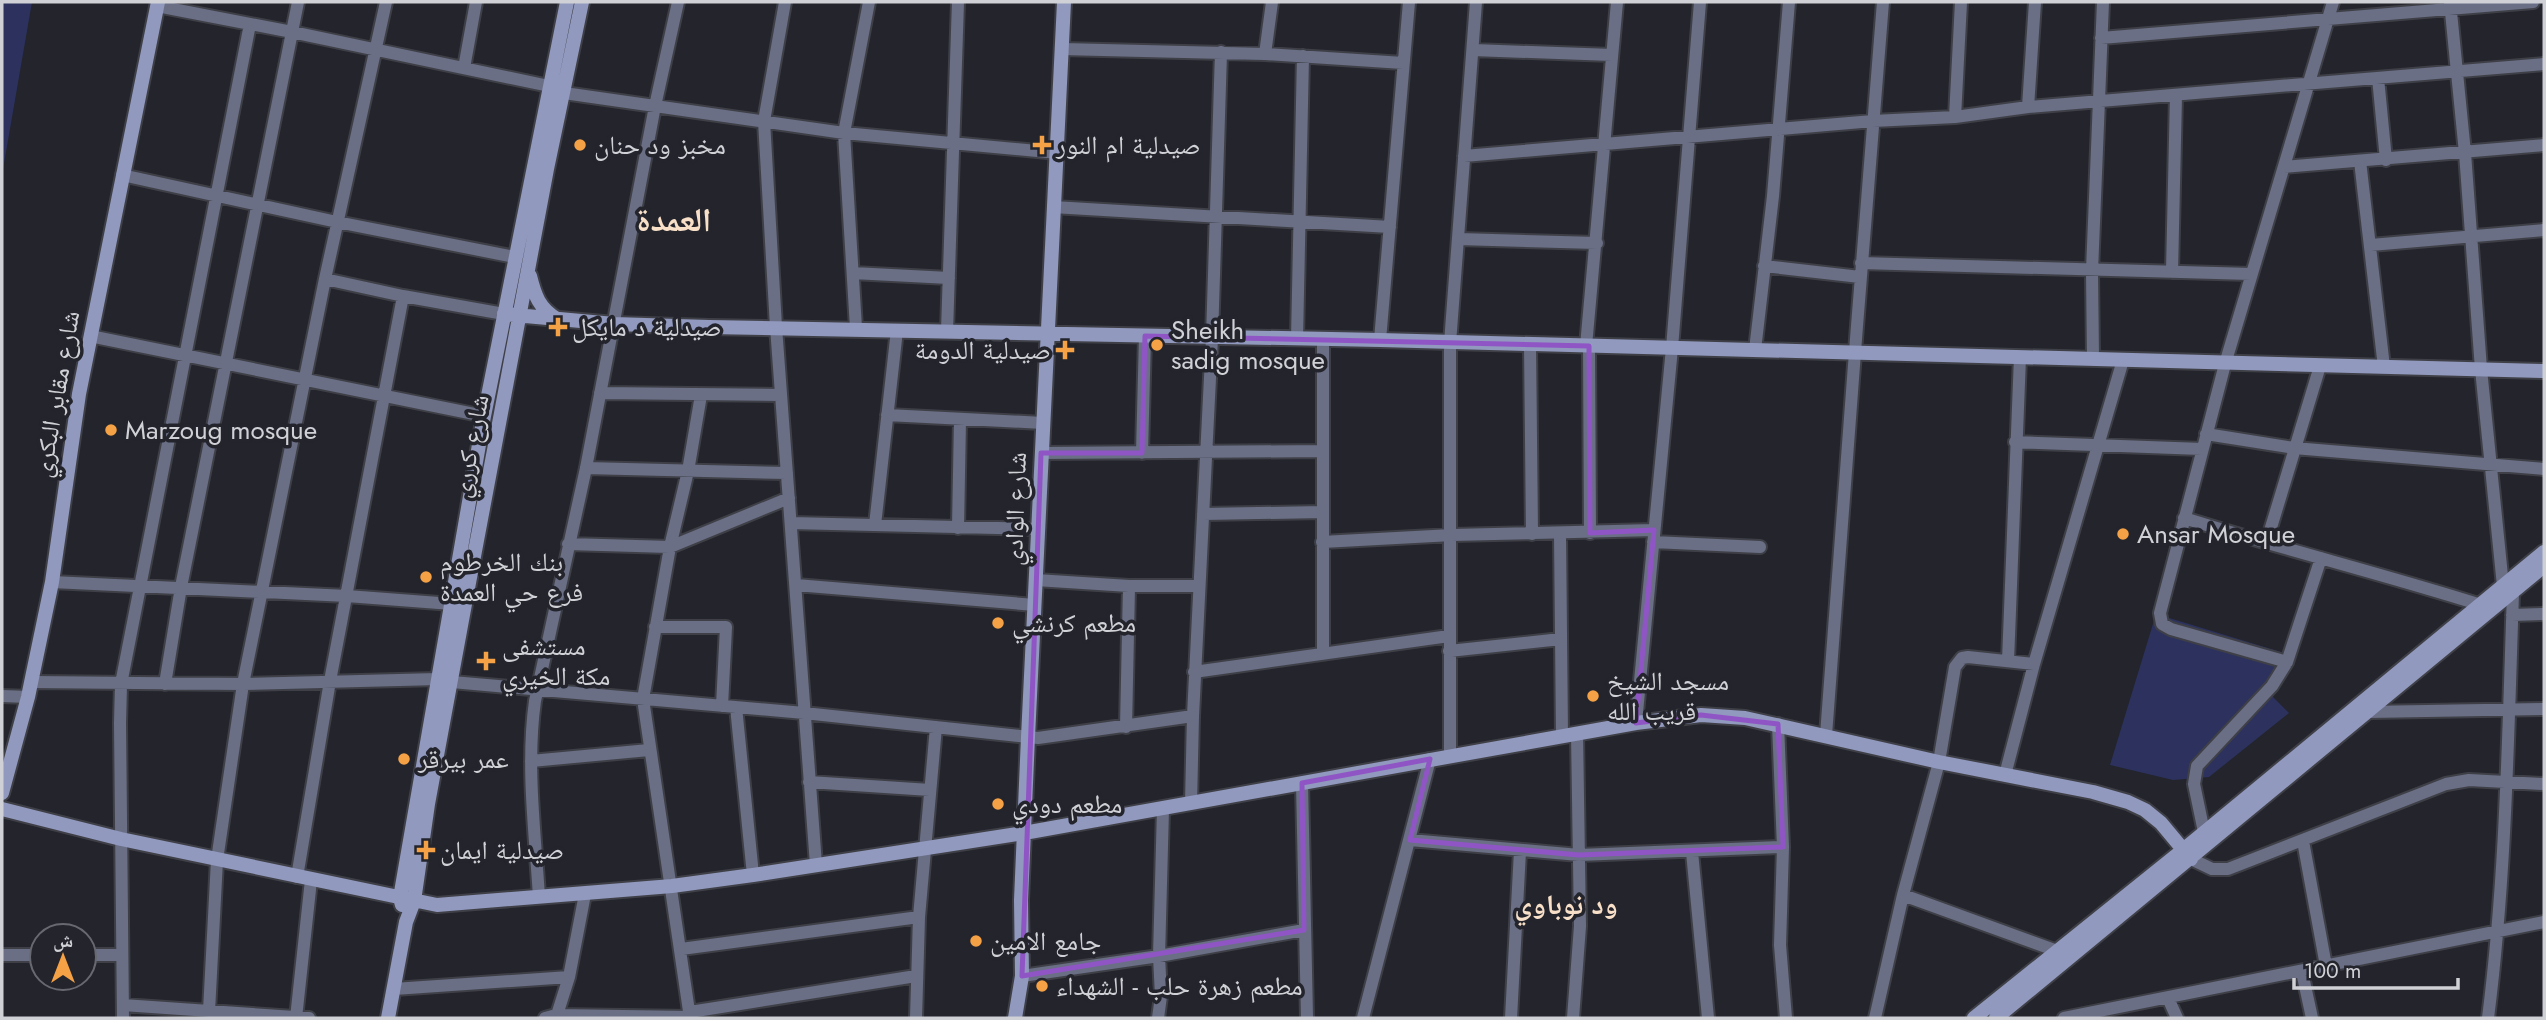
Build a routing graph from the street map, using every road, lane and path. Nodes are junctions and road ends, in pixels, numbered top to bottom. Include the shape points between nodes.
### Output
1 (298, 2) edge
2 (386, 2) edge
3 (476, 2) edge
4 (566, 2) edge
5 (582, 2) edge
6 (678, 2) edge
7 (785, 2) edge
8 (869, 2) edge
9 (958, 2) edge
10 (1064, 2) edge
11 (1272, 2) edge
12 (1409, 2) edge
13 (1476, 2) edge
14 (1617, 2) edge
15 (1700, 2) edge
16 (1789, 2) edge
17 (1883, 2) edge
18 (1961, 2) edge
19 (2035, 2) edge
20 (2103, 2) edge
21 (2333, 2) edge
22 (2533, 2) edge
23 (157, 4) edge
24 (2450, 5) edge
25 (2328, 20) junction
26 (250, 24) junction
27 (292, 32) junction
28 (2101, 37) junction
29 (1062, 49) junction
30 (375, 50) junction
31 (1473, 50) junction
32 (1221, 52) junction
33 (1265, 54) junction
34 (1612, 55) junction
35 (1303, 56) junction
36 (1404, 63) junction
37 (2544, 64) edge
38 (464, 68) junction
39 (2457, 72) junction
40 (2378, 78) junction
41 (2310, 82) junction
42 (549, 86) junction
43 (564, 93) junction
44 (2176, 95) junction
45 (2099, 101) junction
46 (655, 106) junction
47 (2028, 107) junction
48 (1955, 117) junction
49 (764, 121) junction
50 (1872, 121) junction
51 (1778, 130) junction
52 (844, 133) junction
53 (1690, 138) junction
54 (953, 145) junction
55 (1604, 145) junction
56 (2544, 145) edge
57 (1058, 153) junction
58 (2465, 153) junction
59 (1464, 156) junction
60 (2386, 160) junction
61 (2360, 162) junction
62 (2284, 167) junction
63 (122, 174) junction
64 (535, 193) junction
65 (216, 195) junction
66 (259, 204) junction
67 (1054, 206) junction
68 (1214, 217) junction
69 (1299, 221) junction
70 (337, 222) junction
71 (1390, 227) junction
72 (2544, 230) edge
73 (2471, 236) junction
74 (1459, 239) junction
75 (1597, 243) junction
76 (2371, 245) junction
77 (515, 257) junction
78 (1861, 263) junction
79 (1764, 267) junction
80 (528, 271) junction
81 (2092, 271) junction
82 (2172, 272) junction
83 (853, 273) junction
84 (2251, 274) junction
85 (1860, 277) junction
86 (949, 278) junction
87 (325, 279) junction
88 (403, 296) junction
89 (504, 314) junction
90 (520, 316) junction
91 (558, 320) junction
92 (614, 324) junction
93 (776, 327) junction
94 (856, 328) junction
95 (897, 330) junction
96 (947, 331) junction
97 (1049, 332) junction
98 (90, 335) junction
99 (1144, 336) junction
100 (1212, 338) junction
101 (1297, 339) junction
102 (1323, 339) junction
103 (1380, 340) junction
104 (1450, 343) junction
105 (1530, 344) junction
106 (1587, 346) junction
107 (1672, 348) junction
108 (1755, 350) junction
109 (1856, 353) junction
110 (184, 355) junction
111 (2020, 357) junction
112 (2093, 359) junction
113 (2123, 360) junction
114 (226, 364) junction
115 (2225, 364) junction
116 (2320, 366) junction
117 (2384, 367) junction
118 (2481, 369) junction
119 (2544, 370) edge
120 (305, 379) junction
121 (600, 393) junction
122 (701, 395) junction
123 (382, 396) junction
124 (781, 396) junction
125 (887, 415) junction
126 (484, 416) junction
127 (960, 419) junction
128 (1043, 423) junction
129 (2206, 434) junction
130 (2015, 442) junction
131 (2098, 444) junction
132 (2294, 448) junction
133 (2202, 449) junction
134 (1323, 451) junction
135 (1206, 452) junction
136 (1041, 453) junction
137 (1142, 453) junction
138 (2491, 464) junction
139 (586, 468) junction
140 (2544, 469) edge
141 (688, 471) junction
142 (787, 473) junction
143 (789, 498) junction
144 (1322, 512) junction
145 (1203, 514) junction
146 (2184, 518) junction
147 (791, 523) junction
148 (875, 525) junction
149 (958, 528) junction
150 (1039, 529) junction
151 (1590, 533) junction
152 (1532, 534) junction
153 (1560, 534) junction
154 (1452, 536) junction
155 (1653, 536) junction
156 (1322, 542) junction
157 (568, 544) junction
158 (2266, 544) junction
159 (670, 547) junction
160 (1760, 547) dead end
161 (2544, 552) edge
162 (2321, 558) junction
163 (2544, 566) edge
164 (1036, 580) junction
165 (51, 582) junction
166 (139, 585) junction
167 (796, 585) junction
168 (1129, 586) junction
169 (1199, 586) junction
170 (181, 587) junction
171 (2508, 589) junction
172 (260, 592) junction
173 (347, 596) junction
174 (452, 604) junction
175 (1035, 605) junction
176 (2481, 605) junction
177 (2544, 614) edge
178 (2512, 615) junction
179 (655, 627) junction
180 (1449, 636) junction
181 (1560, 639) junction
182 (1450, 651) junction
183 (1323, 652) junction
184 (2008, 661) junction
185 (2287, 662) junction
186 (2034, 664) junction
187 (1194, 672) junction
188 (330, 681) junction
189 (445, 681) junction
190 (121, 684) junction
191 (165, 684) junction
192 (243, 684) junction
193 (538, 689) junction
194 (30, 690) junction
195 (2, 696) edge
196 (643, 699) junction
197 (722, 706) junction
198 (736, 707) junction
199 (2544, 709) edge
200 (2510, 711) junction
201 (2368, 712) junction
202 (804, 713) junction
203 (1193, 716) junction
204 (1636, 723) junction
205 (1778, 724) junction
206 (936, 727) junction
207 (1126, 727) junction
208 (1569, 734) junction
209 (1826, 736) junction
210 (1028, 737) junction
211 (649, 750) junction
212 (1450, 755) junction
213 (1430, 759) junction
214 (531, 761) junction
215 (1939, 762) junction
216 (2005, 775) junction
217 (809, 782) junction
218 (2507, 782) junction
219 (1301, 783) junction
220 (2544, 783) edge
221 (930, 790) junction
222 (2, 793) edge
223 (1191, 803) junction
224 (1163, 808) junction
225 (2, 809) edge
226 (2204, 832) junction
227 (1024, 833) junction
228 (121, 839) junction
229 (1410, 840) junction
230 (2303, 841) junction
231 (1783, 847) junction
232 (925, 849) junction
233 (1520, 851) junction
234 (1692, 852) junction
235 (2187, 854) junction
236 (1579, 855) junction
237 (216, 860) junction
238 (816, 865) junction
239 (754, 875) junction
240 (304, 879) junction
241 (672, 886) junction
242 (585, 894) junction
243 (1903, 895) junction
244 (539, 897) junction
245 (407, 900) junction
246 (919, 917) junction
247 (2544, 922) edge
248 (1304, 930) junction
249 (2498, 932) junction
250 (681, 949) junction
251 (2057, 951) junction
252 (2, 955) edge
253 (28, 955) edge
254 (98, 955) edge
255 (122, 955) junction
256 (1159, 956) junction
257 (2326, 966) junction
258 (2302, 972) junction
259 (916, 975) junction
260 (1022, 975) junction
261 (569, 977) junction
262 (394, 989) junction
263 (2168, 998) junction
264 (209, 1011) junction
265 (123, 1012) edge
266 (2101, 1015) edge
267 (690, 1016) edge
268 (552, 1017) edge
269 (300, 1018) edge
270 (388, 1018) edge
271 (916, 1018) edge
272 (1015, 1018) edge
273 (1158, 1018) edge
274 (1307, 1018) edge
275 (1363, 1018) edge
276 (1511, 1018) edge
277 (1573, 1018) edge
278 (1708, 1018) edge
279 (1786, 1018) edge
280 (1875, 1018) edge
281 (1974, 1018) edge
282 (1996, 1018) edge
283 (2064, 1018) edge
284 (2176, 1018) edge
285 (2312, 1018) edge
286 (2488, 1018) edge

1 - 27 street
2 - 30 street
3 - 38 street
4 - 42 main road, شارع كرري
5 - 43 main road, شارع كرري
6 - 46 street
7 - 49 street
8 - 52 street
9 - 54 street
10 - 29 main road, شارع الوادي
11 - 33 street
12 - 36 street
13 - 31 street
14 - 34 street
15 - 53 street
16 - 51 street
17 - 50 street
18 - 48 street
19 - 47 street
20 - 28 street
21 - 25 street
22 - 24 street
23 - 26 street
23 - 63 main road, شارع مقابر البكري
24 - 25 street
24 - 39 street
25 - 28 street
25 - 41 street
26 - 27 street
26 - 65 street
27 - 30 street
27 - 66 street
28 - 45 street
29 - 32 street
29 - 57 main road, شارع الوادي
30 - 38 street
30 - 70 street
31 - 34 street
31 - 59 street
32 - 33 street
32 - 68 street
33 - 35 street
34 - 55 street
35 - 36 street
35 - 69 street
36 - 71 street
37 - 39 street
38 - 42 street
39 - 40 street
39 - 58 street
40 - 41 street
40 - 60 street
41 - 44 street
41 - 62 street
42 - 64 main road, شارع كرري
43 - 46 street
43 - 64 main road, شارع كرري
44 - 45 street
44 - 82 street
45 - 47 street
45 - 81 street
46 - 49 street
46 - 92 street
47 - 48 street
48 - 50 street
49 - 52 street
49 - 93 street
50 - 51 street
50 - 78 street
51 - 53 street
51 - 79 street
52 - 54 street
52 - 83 street
53 - 55 street
53 - 107 street
54 - 57 street
54 - 86 street
55 - 59 street
55 - 75 street
56 - 58 street
57 - 67 main road, شارع الوادي
58 - 60 street
58 - 73 street
59 - 74 street
60 - 61 street
61 - 62 street
61 - 76 street
62 - 84 street
63 - 65 street
63 - 98 main road, شارع مقابر البكري
64 - 77 main road, شارع كرري
64 - 80 main road, شارع كرري
65 - 66 street
65 - 110 street
66 - 70 street
66 - 114 street
67 - 68 street
67 - 97 main road, شارع الوادي
68 - 69 street
68 - 100 street
69 - 71 street
69 - 101 street
70 - 77 street
70 - 87 street
71 - 103 street
72 - 73 street
73 - 76 street
73 - 118 street
74 - 75 street
74 - 104 street
75 - 106 street
76 - 117 street
77 - 89 main road, شارع كرري
78 - 81 street
78 - 85 street
79 - 85 street
79 - 108 street
80 - 90 main road, شارع كرري
80 - 91 main road via 541,308
81 - 82 street
81 - 112 street
82 - 84 street
83 - 86 street
83 - 94 street
84 - 115 street
85 - 109 street
86 - 96 street
87 - 88 street
87 - 120 street
88 - 89 street
88 - 123 street
89 - 90 main road
89 - 126 main road, شارع كرري
90 - 91 main road
90 - 189 main road, شارع كرري
91 - 92 main road
92 - 93 main road
92 - 121 street
93 - 94 main road
93 - 124 street
94 - 95 main road
95 - 96 main road
95 - 125 street
96 - 97 main road
97 - 99 main road
97 - 128 main road, شارع الوادي
98 - 110 street
98 - 165 main road, شارع مقابر البكري
99 - 100 main road
99 - 137 street
100 - 101 main road
100 - 135 street
101 - 102 main road
102 - 103 main road
102 - 134 street
103 - 104 main road
104 - 105 main road
104 - 154 street
105 - 106 main road
105 - 152 street
106 - 107 main road
106 - 151 street
107 - 108 main road
107 - 155 street
108 - 109 main road
109 - 111 main road
109 - 209 street
110 - 114 street
110 - 166 street
111 - 112 main road
111 - 130 street
112 - 113 main road
113 - 115 main road
113 - 131 street
114 - 120 street
114 - 170 street
115 - 116 main road
115 - 129 street
116 - 117 main road
116 - 132 street
117 - 118 main road
118 - 119 main road
118 - 138 street
120 - 123 street
120 - 172 street
121 - 122 street
121 - 139 street
122 - 124 street
122 - 141 street
123 - 126 street
123 - 173 street
124 - 142 street
125 - 127 street
125 - 148 street
126 - 174 main road, شارع كرري
127 - 128 street
127 - 149 street
128 - 136 main road, شارع الوادي
129 - 132 street
129 - 133 street
130 - 131 street
130 - 184 street
131 - 133 street
131 - 186 street
132 - 138 street
132 - 158 street
133 - 146 street
134 - 135 street
134 - 144 street
135 - 137 street
135 - 145 street
136 - 137 street
136 - 150 main road, شارع الوادي
138 - 140 street
138 - 171 street
139 - 141 street
139 - 157 street
141 - 142 street
141 - 159 street
142 - 143 street
143 - 147 street
143 - 159 street
144 - 145 street
144 - 156 street
145 - 169 street
146 - 158 street
146 - 185 street via 2160,613 2162,624
147 - 148 street
147 - 167 street
148 - 149 street
149 - 150 street
150 - 164 main road, شارع الوادي
151 - 153 street
151 - 155 street
152 - 153 street
152 - 154 street
153 - 181 street
154 - 156 street
154 - 180 street
155 - 160 street
155 - 204 street
156 - 183 street
157 - 159 street
157 - 193 street
158 - 162 street
159 - 179 street
161 - 171 main road
162 - 176 street
162 - 185 street
163 - 171 main road
164 - 168 street
164 - 175 main road, شارع الوادي
165 - 166 street
165 - 194 main road, شارع مقابر البكري
166 - 170 street
166 - 190 street
167 - 175 street
167 - 202 street
168 - 169 street
168 - 207 street
169 - 187 street
170 - 172 street
170 - 191 street
171 - 176 main road
171 - 178 street
171 - 201 main road
172 - 173 street
172 - 192 street
173 - 174 street
173 - 188 street
174 - 189 main road, شارع كرري
175 - 210 main road, شارع الوادي
176 - 226 main road
177 - 178 street
178 - 200 street
179 - 196 street
179 - 197 street via 726,627
180 - 182 street
180 - 183 street
181 - 182 street
181 - 208 street
182 - 212 street
183 - 187 street
184 - 186 street
184 - 215 street via 1968,657 1958,662
185 - 226 street via 2272,685 2197,766 2194,784
186 - 216 street
187 - 203 street
188 - 189 street
188 - 192 street
188 - 240 street
189 - 193 street
189 - 245 main road, شارع كرري
190 - 191 street
190 - 194 street
190 - 228 street
191 - 192 street
192 - 237 street
193 - 196 street
193 - 214 street
194 - 195 street
194 - 222 main road, شارع مقابر البكري
196 - 197 street
196 - 211 street
197 - 198 street
198 - 202 street
198 - 239 street
199 - 200 street
200 - 201 street
200 - 218 street
201 - 235 main road
202 - 206 street
202 - 217 street
203 - 207 street
203 - 223 street
204 - 205 main road via 1701,715
204 - 208 main road
205 - 209 main road
205 - 231 street
206 - 210 street
206 - 221 street
207 - 210 street
208 - 212 main road
208 - 236 street
209 - 215 main road
210 - 227 main road, شارع الوادي
211 - 214 street
211 - 241 street
212 - 213 main road
213 - 219 main road
213 - 229 street
214 - 244 street
215 - 216 main road
215 - 243 street
216 - 235 main road via 2128,802 2161,823
217 - 221 street
217 - 238 street
218 - 220 street
218 - 230 street via 2446,784
218 - 249 street
219 - 223 main road
219 - 248 street
221 - 232 street
223 - 224 main road
224 - 227 main road
224 - 256 street
225 - 228 main road
226 - 235 main road
227 - 232 main road
227 - 260 main road, شارع الوادي
228 - 237 main road
228 - 255 street
229 - 233 street
229 - 275 street
230 - 235 street via 2228,869 2212,869
230 - 257 street
231 - 234 street
231 - 279 street via 1780,945
232 - 238 main road
232 - 246 street
233 - 236 street
233 - 276 street
234 - 236 street
234 - 278 street
235 - 251 main road
235 - 282 main road
236 - 277 street
237 - 240 main road
237 - 264 street
238 - 239 main road
239 - 241 main road
240 - 245 main road
240 - 269 street
241 - 242 main road
241 - 250 street
242 - 244 main road
242 - 261 street
243 - 251 street
243 - 280 street
244 - 245 main road via 437,905
245 - 262 main road
246 - 250 street
246 - 259 street
247 - 249 street
248 - 256 street
248 - 274 street
249 - 257 street
249 - 286 street
250 - 267 street
251 - 281 main road
252 - 253 street
254 - 255 street
255 - 265 street
256 - 260 street
256 - 273 street
257 - 258 street
258 - 263 street
258 - 285 street
259 - 267 street
259 - 271 street
260 - 272 main road, شارع الوادي
261 - 262 street
261 - 268 street
262 - 270 main road
263 - 266 street
263 - 284 street
264 - 265 street
264 - 269 street
266 - 283 street
267 - 268 street

